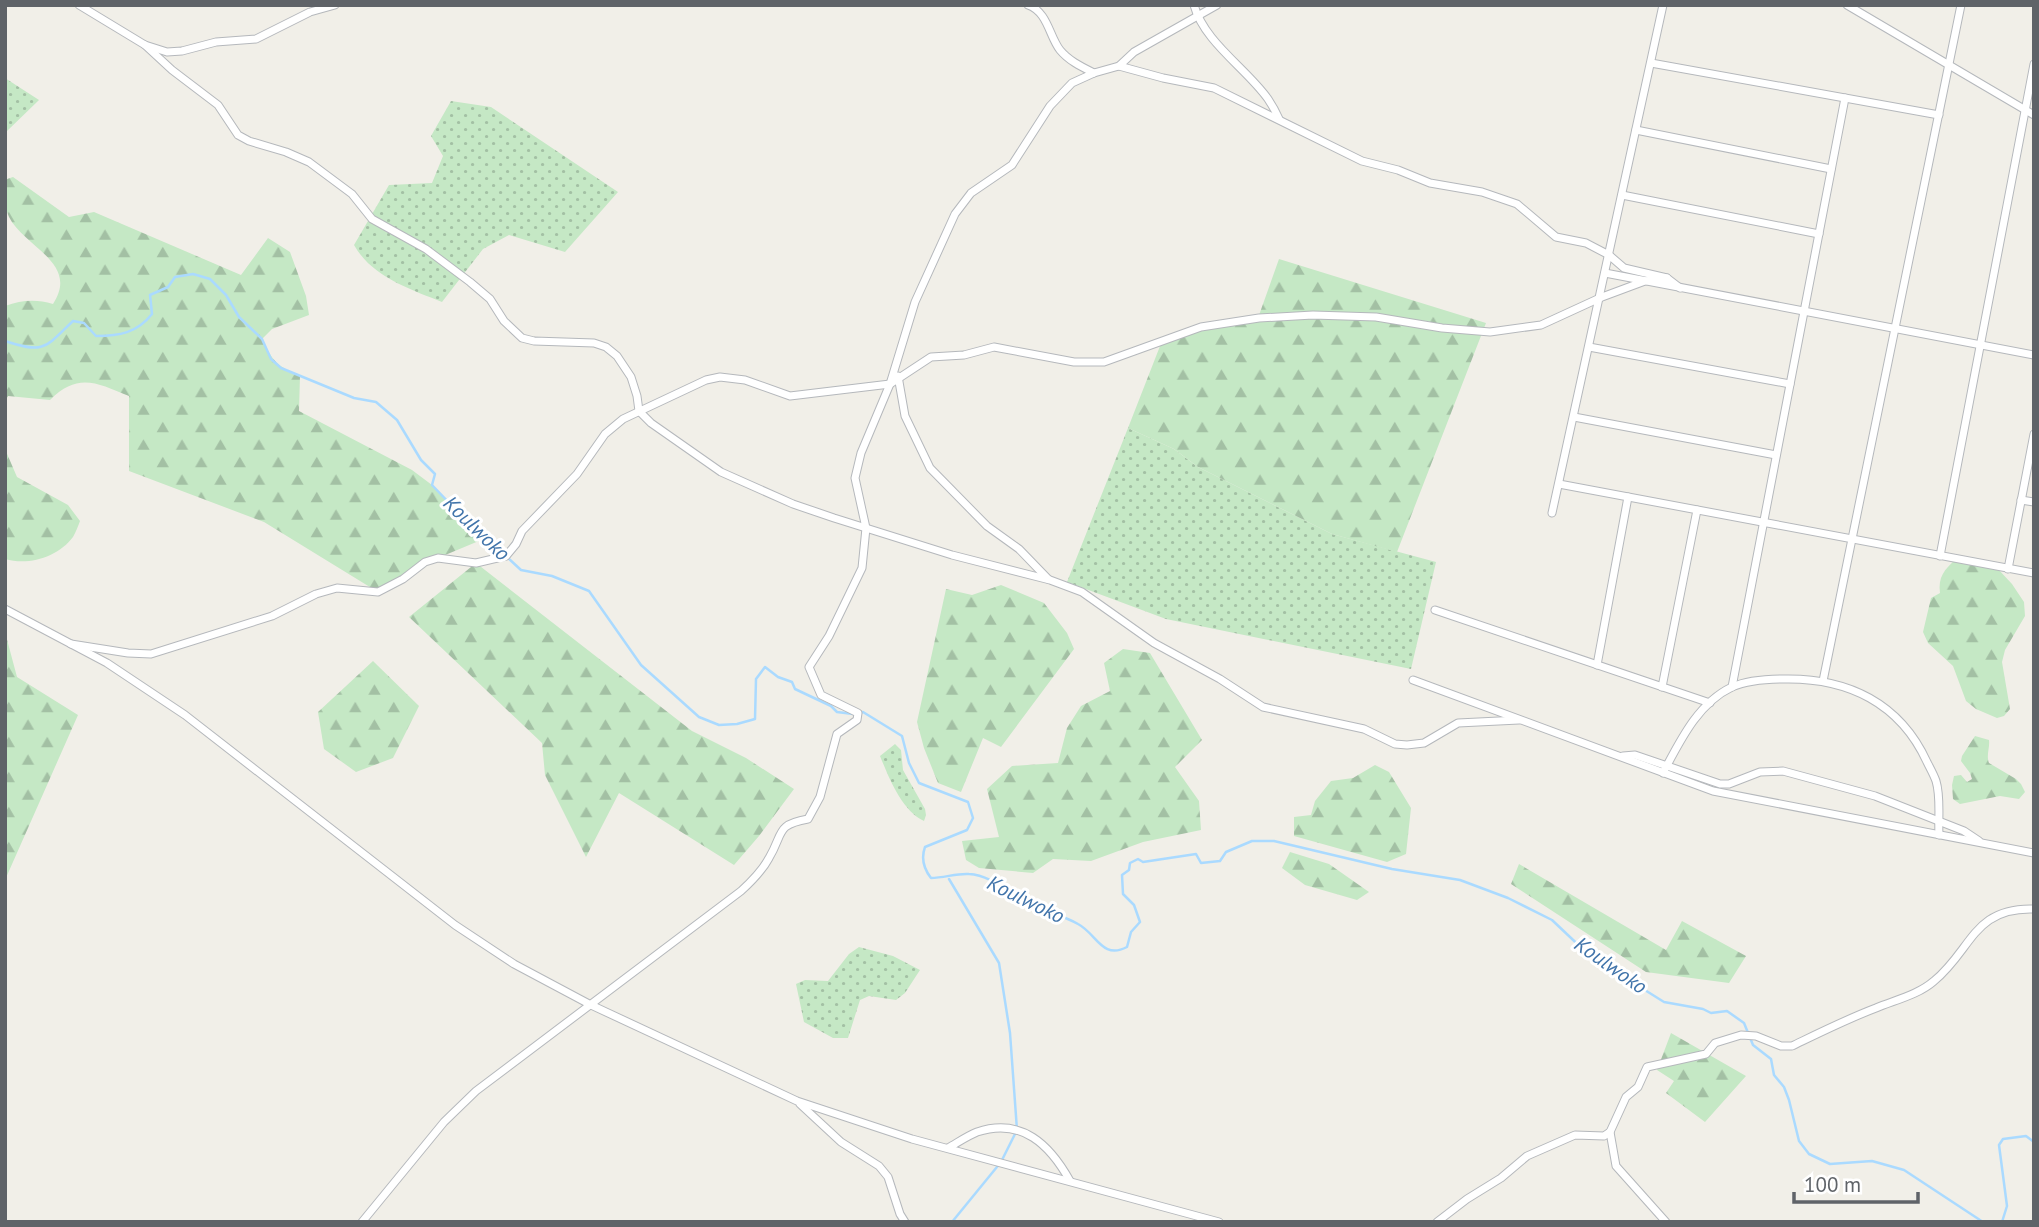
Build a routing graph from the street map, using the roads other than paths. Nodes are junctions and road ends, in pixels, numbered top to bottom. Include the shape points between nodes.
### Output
1 (79, 5) edge
2 (335, 5) edge
3 (1028, 5) edge
4 (1194, 5) edge
5 (1217, 5) edge
6 (1664, 5) edge
7 (1847, 5) edge
8 (1866, 5) edge
9 (1961, 5) edge
10 (1864, 15) junction
11 (1198, 17) junction
12 (145, 45) junction
13 (1651, 63) junction
14 (2034, 64) edge
15 (1949, 65) junction
16 (1119, 66) junction
17 (1094, 73) junction
18 (1845, 99) junction
19 (2025, 110) junction
20 (2034, 115) edge
21 (1939, 116) junction
22 (1280, 119) junction
23 (1636, 130) junction
24 (1831, 169) junction
25 (1622, 195) junction
26 (1819, 234) junction
27 (1609, 255) junction
28 (1605, 273) junction
29 (1667, 278) junction
30 (1645, 281) junction
31 (1680, 288) junction
32 (1600, 298) junction
33 (1804, 311) junction
34 (1895, 329) junction
35 (1980, 345) junction
36 (1589, 347) junction
37 (2034, 355) edge
38 (896, 365) junction
39 (898, 379) junction
40 (890, 384) junction
41 (1790, 384) junction
42 (639, 411) junction
43 (1574, 417) junction
44 (2034, 434) edge
45 (1776, 455) junction
46 (1559, 484) junction
47 (1628, 497) junction
48 (2021, 500) junction
49 (2034, 502) edge
50 (1697, 510) junction
51 (1552, 513) dead end
52 (1763, 523) junction
53 (866, 528) junction
54 (1851, 539) junction
55 (1940, 556) junction
56 (2008, 569) junction
57 (2034, 573) edge
58 (1050, 580) junction
59 (5, 609) edge
60 (1435, 610) dead end
61 (71, 644) junction
62 (1597, 665) junction
63 (1413, 680) dead end
64 (1824, 681) junction
65 (1662, 687) junction
66 (1732, 687) junction
67 (1710, 703) junction
68 (1519, 720) junction
69 (1665, 769) junction
70 (1938, 821) junction
71 (1939, 835) junction
72 (1983, 843) junction
73 (2034, 853) edge
74 (2034, 909) edge
75 (591, 1005) junction
76 (797, 1101) junction
77 (1610, 1132) junction
78 (947, 1148) junction
79 (1070, 1181) junction
80 (362, 1222) edge
81 (905, 1222) edge
82 (1219, 1222) edge
83 (1437, 1222) edge
84 (1666, 1222) edge

1 - 12 street
2 - 12 street via 256,38 169,52
3 - 17 street via 1041,13 1060,50
4 - 11 street
5 - 11 street
6 - 13 street
7 - 10 street
8 - 10 street
9 - 15 street
10 - 15 street
11 - 16 street via 1134,52
11 - 22 street
12 - 42 street via 218,105 238,135 309,162 352,194 372,219 426,249 470,282 522,338 594,342 606,347 631,377
13 - 18 street
13 - 23 street
14 - 19 street
15 - 19 street
15 - 21 street
16 - 17 street
16 - 22 street via 1214,88
17 - 38 street via 1073,83 1050,106 1012,165 963,201 915,302
18 - 21 street
18 - 24 street
19 - 20 street
19 - 35 street
21 - 34 street
22 - 27 street via 1362,161 1517,204 1556,237 1586,243
23 - 24 street
23 - 25 street
24 - 26 street
25 - 26 street
25 - 27 street
26 - 33 street
27 - 28 street
27 - 29 street via 1624,268
28 - 30 street
28 - 32 street
29 - 30 street
29 - 31 street
30 - 31 street
30 - 32 street
31 - 33 street
32 - 36 street
32 - 39 street via 1541,325 1490,332 1376,317 1259,318 1201,327 1104,362 1074,362 994,347 931,357
33 - 34 street
33 - 41 street
34 - 35 street
34 - 54 street
35 - 37 street
35 - 55 street
36 - 41 street
36 - 43 street
38 - 39 street
38 - 40 street
39 - 40 street
39 - 58 street via 905,416 930,468 987,526
40 - 42 street via 790,396 745,380 720,377
40 - 53 street via 855,478
41 - 45 street
42 - 53 street via 721,472 793,504
42 - 61 street via 605,434 506,556 476,563 438,558 378,592 326,591 272,616 151,654
43 - 45 street
43 - 46 street
44 - 48 street
45 - 52 street
46 - 47 street
46 - 51 street
47 - 50 street
47 - 62 street
48 - 49 street
48 - 56 street
50 - 52 street
50 - 65 street
52 - 54 street
52 - 66 street
53 - 58 street
53 - 75 street via 862,568 809,667 821,695 858,713 857,720 837,734 814,811 808,819 792,822 780,832 770,858 741,891
54 - 55 street
54 - 64 street
55 - 56 street
56 - 57 street
58 - 68 street via 1082,592 1154,643 1264,708 1364,729 1407,745 1424,743 1458,723
59 - 61 street
60 - 62 street
61 - 75 street via 185,715 455,925 514,964
62 - 65 street
63 - 68 street
64 - 66 street via 1768,679
64 - 70 street via 1875,701 1899,718 1919,743 1937,782
65 - 67 street
66 - 67 street
67 - 69 street via 1682,736
68 - 69 street
69 - 70 street via 1720,785 1760,772 1783,771 1875,796
69 - 71 street via 1713,791
70 - 71 street
70 - 72 street
71 - 72 street
72 - 73 street
74 - 77 street via 2004,911 1976,932 1936,981 1919,992 1792,1046 1741,1035 1715,1044 1706,1054 1647,1067
75 - 76 street
75 - 80 street via 476,1091 444,1122
76 - 78 street
76 - 81 street via 841,1142 879,1166 888,1177
77 - 83 street via 1575,1135 1527,1156
77 - 84 street via 1616,1166
78 - 79 street
78 - 79 street via 977,1132 1017,1130 1046,1146
79 - 82 street

